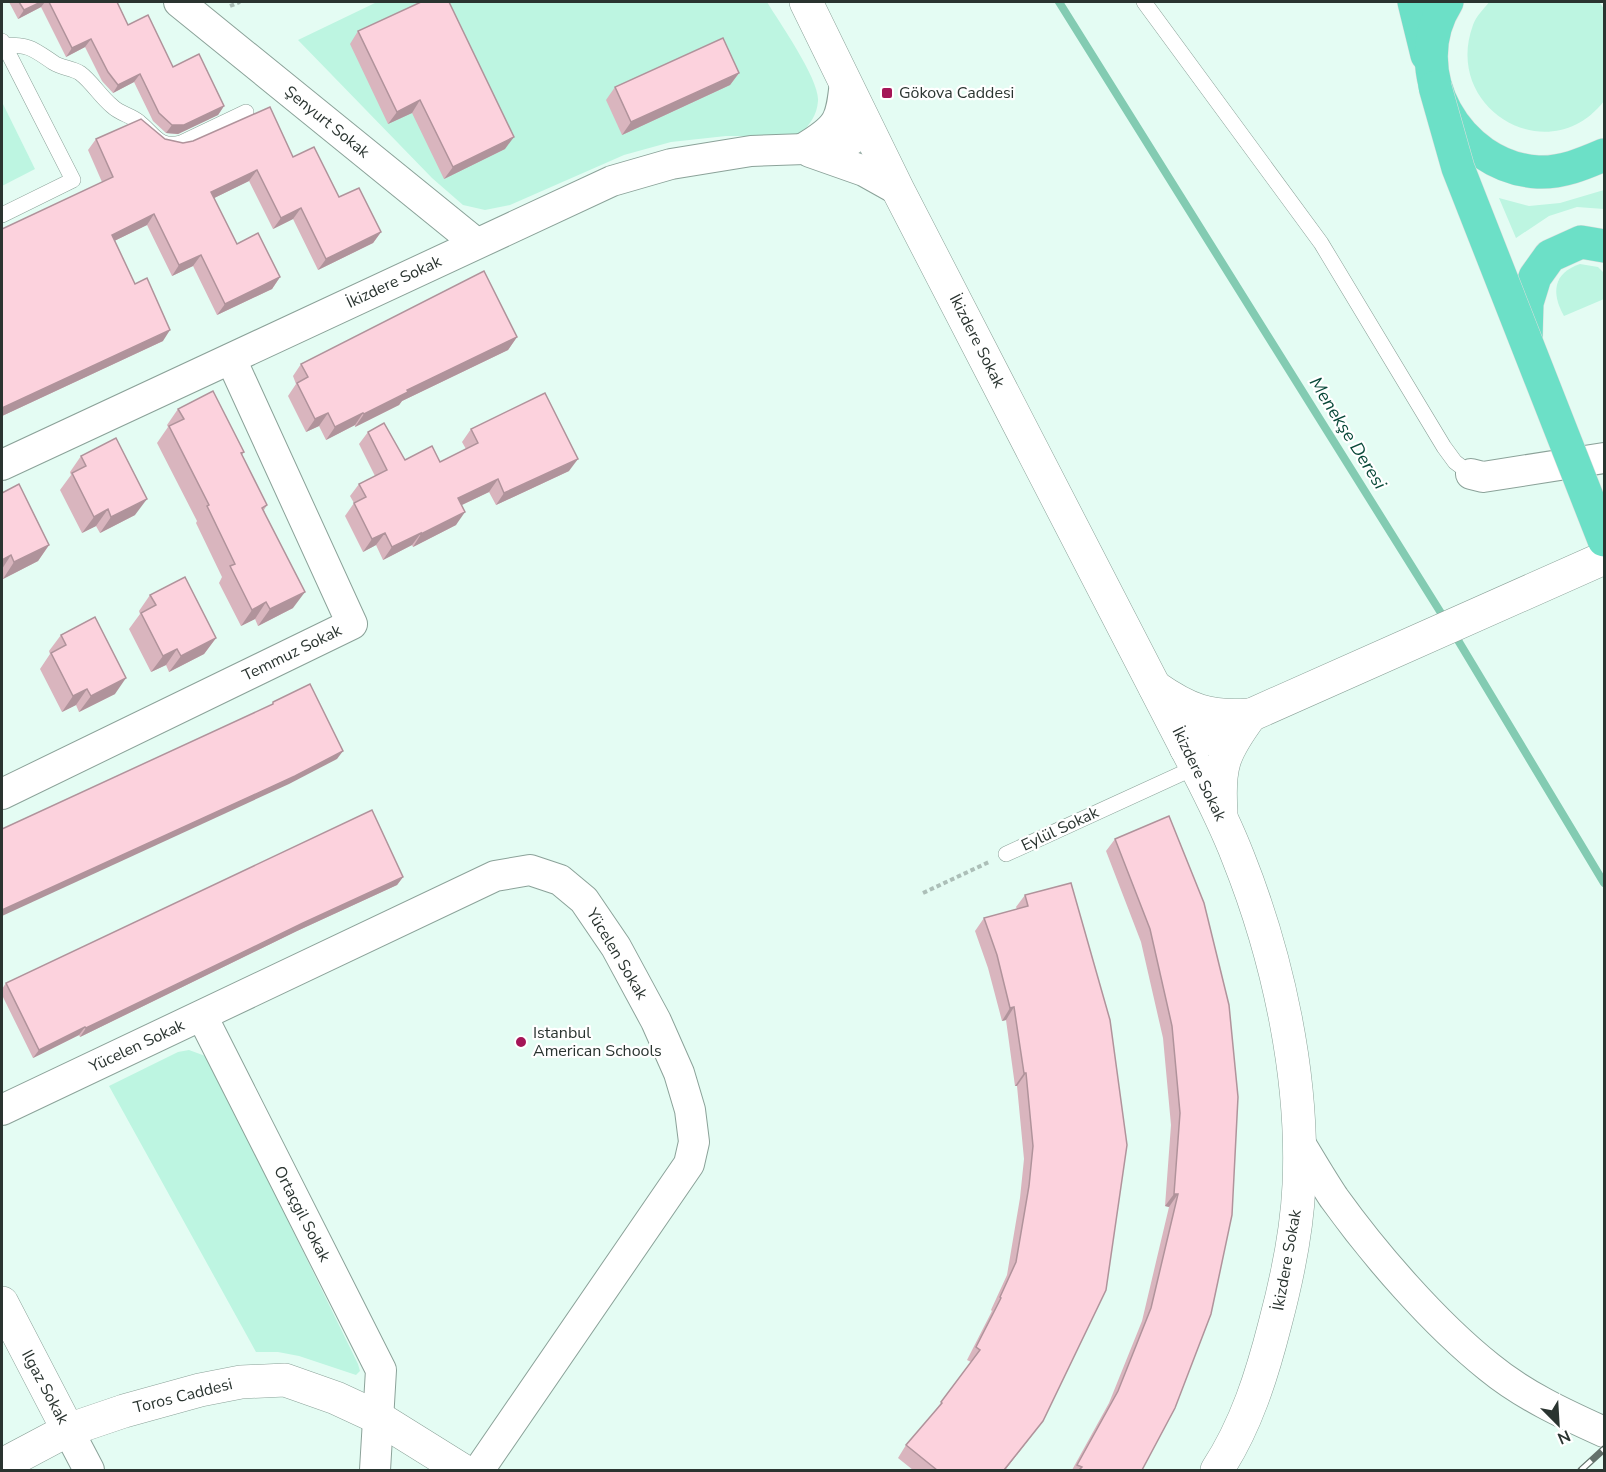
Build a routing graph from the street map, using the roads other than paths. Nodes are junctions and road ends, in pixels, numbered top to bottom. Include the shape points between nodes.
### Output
1 (179, 2) edge
2 (806, 2) edge
3 (1144, 2) edge
4 (1414, 2) edge
5 (1447, 2) edge
6 (3, 43) edge
7 (845, 81) junction
8 (1435, 87) junction
9 (246, 112) dead end
10 (867, 126) junction
11 (802, 149) junction
12 (1605, 155) edge
13 (898, 190) junction
14 (2, 215) edge
15 (476, 243) junction
16 (1605, 246) edge
17 (1526, 339) junction
18 (231, 359) junction
19 (1605, 458) edge
20 (2, 465) edge
21 (1471, 474) joint
22 (1605, 540) edge
23 (1605, 558) edge
24 (1155, 687) junction
25 (1264, 709) junction
26 (1191, 757) junction
27 (2, 794) edge
28 (1221, 818) junction
29 (1006, 854) road end
30 (202, 1016) junction
31 (2, 1110) edge
32 (1300, 1143) junction
33 (2, 1303) edge
34 (377, 1417) junction
35 (68, 1431) junction
36 (1605, 1432) edge
37 (2, 1465) edge
38 (89, 1470) edge
39 (375, 1470) edge
40 (462, 1470) edge
41 (480, 1470) edge
42 (1217, 1470) edge

1 - 15 street, Şenyurt Sokak
2 - 7 street
3 - 21 lane via 1321,243 1444,447
4 - 8 main road
5 - 8 main road via 1440,13 1431,49
6 - 9 lane via 33,49 55,64 77,71 117,111 137,120 163,143 172,145
6 - 14 lane via 73,180
7 - 10 street
7 - 11 street via 838,122
8 - 12 main road, bridge via 1449,119 1473,146 1503,164 1538,172 1573,169
8 - 17 main road, bridge via 1458,168
10 - 11 street, İkizdere Sokak via 834,148
10 - 13 street, İkizdere Sokak
11 - 13 street via 864,171
11 - 15 street, İkizdere Sokak via 751,151 671,164 612,182
13 - 24 street, İkizdere Sokak
15 - 18 street, İkizdere Sokak
16 - 17 main road via 1581,242 1550,256 1534,277 1527,303
17 - 22 main road, bridge
18 - 20 street, İkizdere Sokak
18 - 27 street, Temmuz Sokak via 352,624
19 - 21 street via 1483,477
23 - 25 street
24 - 25 street via 1176,702 1226,717
24 - 26 street, İkizdere Sokak
25 - 26 street
25 - 28 street via 1234,737 1225,756 1219,781
26 - 28 street, İkizdere Sokak
26 - 29 lane, Eylül Sokak
28 - 32 street, İkizdere Sokak via 1260,918 1278,989 1291,1054
30 - 31 street, Yücelen Sokak
30 - 34 street, Ortaçgil Sokak via 381,1370
30 - 41 street, Yücelen Sokak via 495,876 530,870 560,880 584,900 616,947 679,1072 694,1142 689,1164
32 - 36 street via 1334,1198 1433,1315 1489,1367 1553,1409
32 - 42 street, İkizdere Sokak via 1299,1188 1285,1287 1249,1409
33 - 35 street, Ilgaz Sokak
34 - 35 street, Toros Caddesi via 285,1380 241,1382 200,1390
34 - 39 street, Ortaçgil Sokak
34 - 40 street, Toros Caddesi
35 - 37 street, Toros Caddesi
35 - 38 street, Ilgaz Sokak

